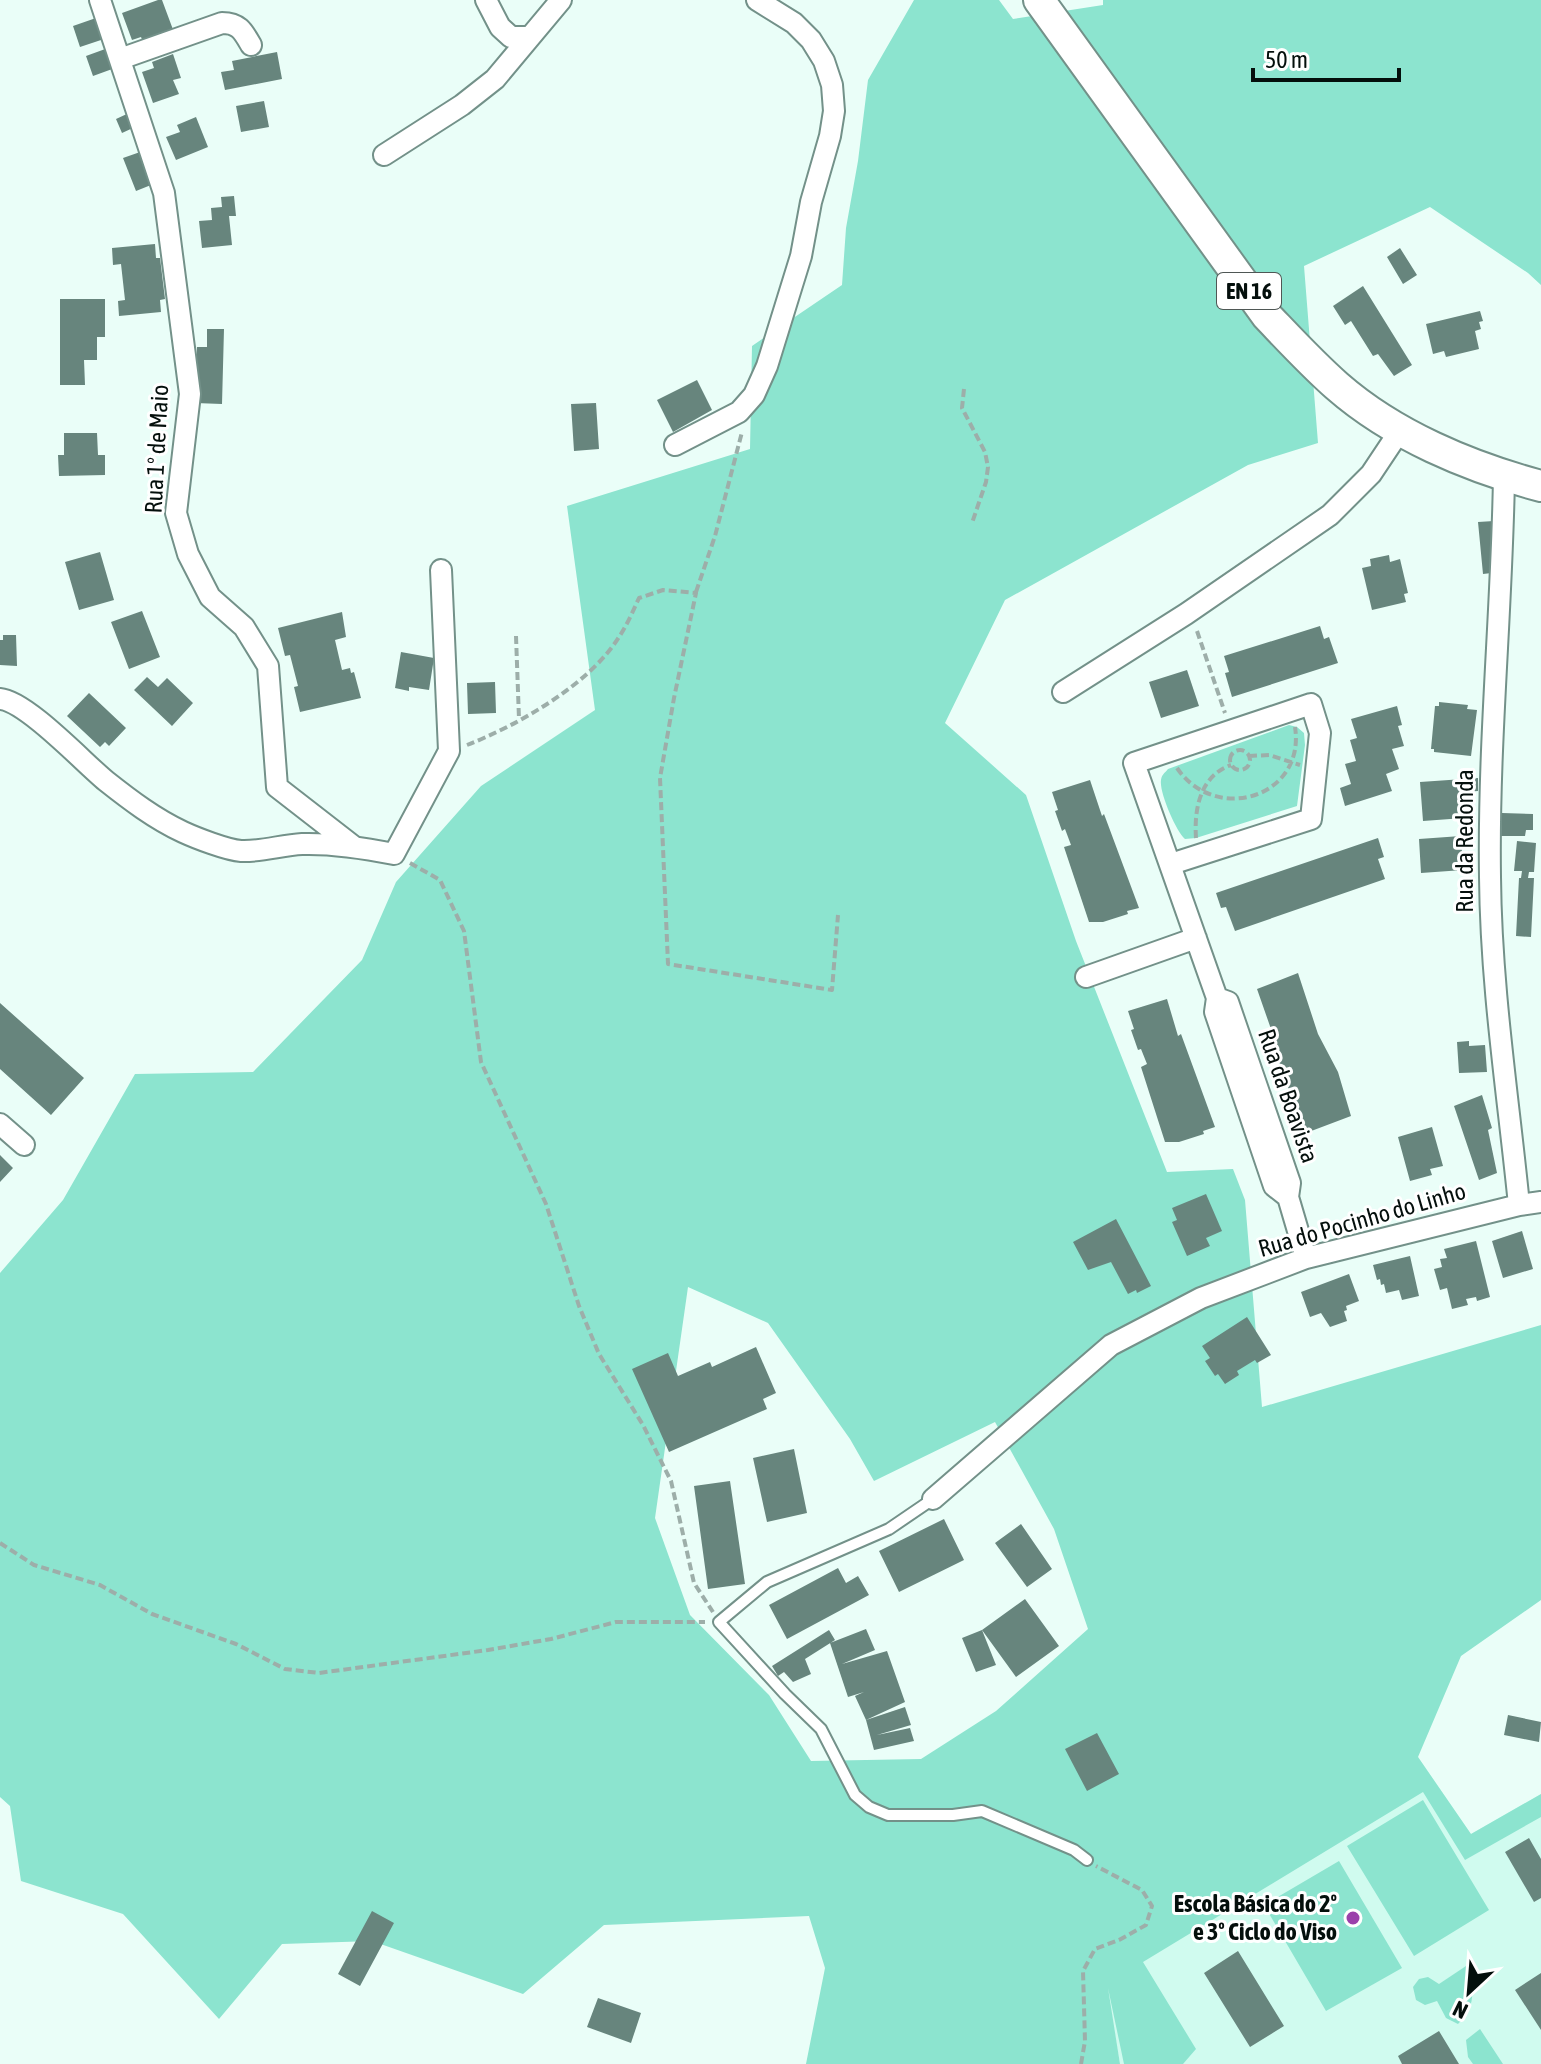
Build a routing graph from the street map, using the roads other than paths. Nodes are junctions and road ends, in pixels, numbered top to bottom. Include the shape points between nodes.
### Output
1 (100, 0) edge
2 (486, 0) edge
3 (561, 0) edge
4 (757, 0) edge
5 (1039, 0) edge
6 (529, 37) junction
7 (251, 45) dead end
8 (120, 59) junction
9 (384, 155) dead end
10 (1401, 429) junction
11 (675, 445) dead end
12 (1504, 476) junction
13 (1541, 486) edge
14 (441, 570) dead end
15 (1063, 692) dead end
16 (0, 699) edge
17 (353, 846) junction
18 (1171, 864) junction
19 (1196, 938) junction
20 (1086, 977) dead end
21 (0, 1124) edge
22 (24, 1145) dead end
23 (1541, 1202) edge
24 (1519, 1205) junction
25 (1306, 1258) junction
26 (933, 1499) joint
27 (1087, 1860) road end

1 - 8 street, Rua 1° de Maio
2 - 6 street via 511,37
3 - 6 street
4 - 11 street via 780,12 811,40 832,85 834,111 801,256 754,395 739,412
5 - 10 main road, EN 16 via 1267,316 1339,388
6 - 9 street via 495,79
7 - 8 street via 242,28 222,23
8 - 17 street, Rua 1° de Maio via 164,193 190,394 176,513 188,554 210,597 244,627 268,666 277,787
10 - 12 main road, EN 16
10 - 15 street via 1371,474 1330,515
12 - 13 main road, EN 16
12 - 24 street, Rua da Redonda via 1490,880 1494,989
14 - 17 street via 449,751 394,854
16 - 17 street via 39,719 107,782 184,833 240,851 304,844
18 - 18 street, Rua da Boavista via 1311,819 1320,733 1311,704 1134,763
18 - 19 street, Rua da Boavista
19 - 20 street
19 - 25 street, Rua da Boavista via 1217,998 1215,1012 1274,1186 1288,1197
21 - 22 street
23 - 24 street, Rua do Pocinho do Linho
24 - 25 street, Rua do Pocinho do Linho
25 - 26 street, Rua do Pocinho do Linho via 1201,1298 1111,1345
26 - 27 lane via 889,1529 767,1582 719,1622 821,1729 855,1795 869,1807 888,1815 982,1811

